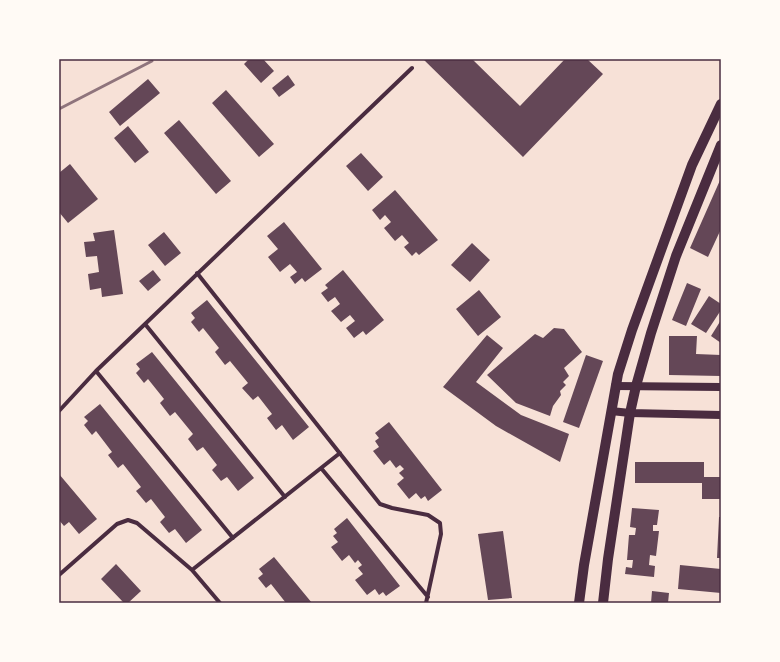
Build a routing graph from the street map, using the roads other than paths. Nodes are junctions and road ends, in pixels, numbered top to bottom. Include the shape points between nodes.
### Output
1 (412, 68) dead end
2 (721, 104) edge
3 (721, 145) edge
4 (197, 273) junction
5 (146, 324) junction
6 (96, 371) junction
7 (616, 386) junction
8 (636, 386) junction
9 (721, 387) edge
10 (59, 410) edge
11 (610, 412) junction
12 (630, 413) junction
13 (721, 415) edge
14 (340, 453) junction
15 (321, 468) junction
16 (285, 497) junction
17 (233, 538) junction
18 (192, 570) junction
19 (59, 575) edge
20 (428, 597) junction
21 (220, 603) edge
22 (426, 603) edge
23 (579, 603) edge
24 (603, 603) edge

1 - 4 street
2 - 7 main road via 692,165 632,330
3 - 8 main road via 676,256 650,333
4 - 5 street
4 - 14 street
5 - 6 street
5 - 16 street
6 - 10 street
6 - 17 street
7 - 8 main road
7 - 11 main road
8 - 9 main road
8 - 12 main road
11 - 12 main road
11 - 23 main road
12 - 13 main road
12 - 24 main road
14 - 15 street
14 - 20 street via 380,504 428,515 440,523 441,534
15 - 16 street
15 - 20 street
16 - 17 street
17 - 18 street
18 - 19 street via 137,523 128,520 117,524
18 - 21 street
20 - 22 street

